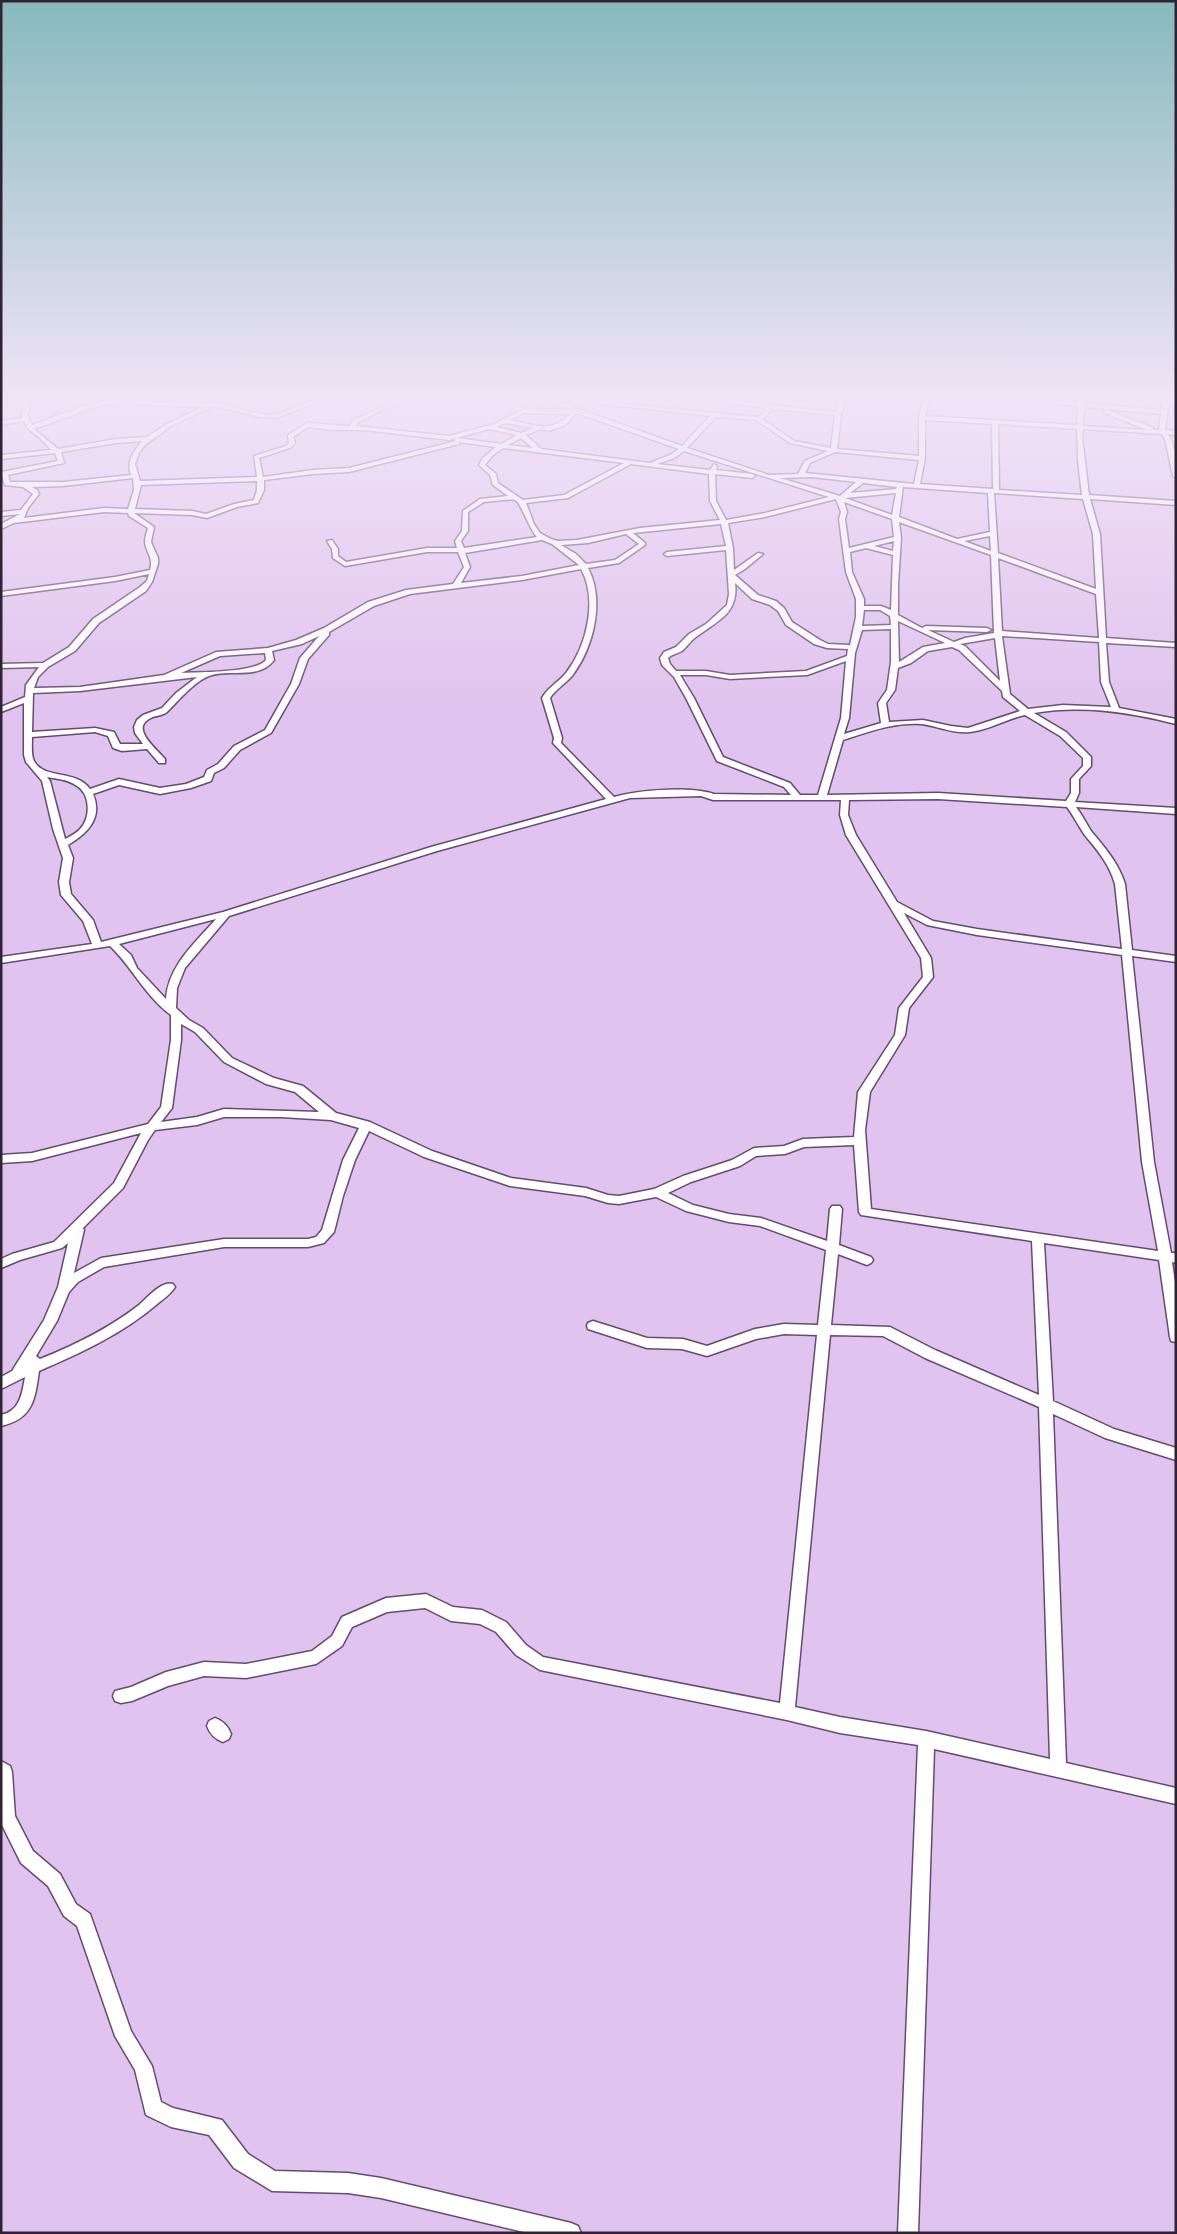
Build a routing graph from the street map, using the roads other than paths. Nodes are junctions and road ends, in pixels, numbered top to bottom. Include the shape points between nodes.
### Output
1 (29, 504) edge
2 (132, 504) edge
3 (241, 504) edge
4 (475, 504) edge
5 (522, 504) edge
6 (715, 504) edge
7 (809, 504) edge
8 (841, 504) edge
9 (855, 504) edge
10 (898, 504) edge
11 (993, 504) edge
12 (1092, 504) edge
13 (1104, 504) edge
14 (1096, 509) junction
15 (131, 511) junction
16 (24, 512) junction
17 (1, 514) edge
18 (896, 520) junction
19 (16, 521) junction
20 (724, 522) junction
21 (1, 527) edge
22 (627, 532) junction
23 (992, 534) junction
24 (544, 538) junction
25 (898, 538) junction
26 (330, 541) dead end
27 (952, 541) junction
28 (552, 542) junction
29 (846, 547) junction
30 (867, 547) junction
31 (730, 548) junction
32 (462, 550) junction
33 (667, 554) dead end
34 (760, 554) dead end
35 (897, 554) junction
36 (993, 555) junction
37 (585, 570) junction
38 (153, 571) junction
39 (731, 575) junction
40 (456, 586) junction
41 (1079, 586) junction
42 (1101, 593) junction
43 (1, 594) edge
44 (860, 604) junction
45 (1102, 604) junction
46 (894, 615) junction
47 (894, 627) junction
48 (859, 628) junction
49 (916, 628) junction
50 (327, 630) junction
51 (998, 633) junction
52 (1103, 640) junction
53 (954, 644) junction
54 (1176, 646) edge
55 (852, 647) junction
56 (268, 650) junction
57 (850, 657) junction
58 (45, 665) junction
59 (1, 666) edge
60 (895, 666) junction
61 (206, 673) junction
62 (675, 673) junction
63 (166, 677) junction
64 (1005, 690) junction
65 (29, 694) junction
66 (1116, 709) junction
67 (1, 710) edge
68 (1026, 712) junction
69 (1176, 722) edge
70 (885, 724) junction
71 (28, 735) junction
72 (838, 739) junction
73 (150, 746) junction
74 (162, 761) dead end
75 (41, 773) junction
76 (89, 792) junction
77 (797, 797) junction
78 (822, 797) junction
79 (842, 798) junction
80 (611, 799) junction
81 (1069, 804) junction
82 (1176, 812) edge
83 (62, 844) junction
84 (891, 904) junction
85 (226, 914) junction
86 (98, 946) junction
87 (1128, 952) junction
88 (1176, 959) edge
89 (1, 960) edge
90 (173, 1012) junction
91 (332, 1116) junction
92 (366, 1125) junction
93 (150, 1128) junction
94 (860, 1141) junction
95 (1, 1160) edge
96 (657, 1193) junction
97 (836, 1210) dead end
98 (80, 1225) junction
99 (1038, 1237) junction
100 (832, 1247) junction
101 (1170, 1257) edge
102 (867, 1260) dead end
103 (1, 1264) edge
104 (169, 1287) dead end
105 (63, 1290) junction
106 (593, 1326) dead end
107 (823, 1329) junction
108 (1176, 1337) edge
109 (37, 1345) junction
110 (32, 1367) junction
111 (17, 1375) junction
112 (1, 1384) edge
113 (1046, 1404) junction
114 (1, 1421) edge
115 (1176, 1454) edge
116 (121, 1696) dead end
117 (787, 1712) junction
118 (926, 1739) junction
119 (1, 1769) edge
120 (1058, 1770) junction
121 (1176, 1796) edge
122 (571, 2233) edge
123 (908, 2233) edge

1 - 16 street
2 - 15 street
3 - 15 street via 208,516
4 - 32 street via 466,510 463,519 465,531 458,541
5 - 24 street via 537,533
6 - 20 street
7 - 20 street
8 - 29 street
9 - 18 street
10 - 18 street
11 - 23 street
12 - 14 street
13 - 14 street
14 - 42 street
15 - 19 street via 104,510
15 - 38 street via 134,517 152,527 148,542 155,558
16 - 17 street
16 - 19 street
18 - 25 street
18 - 27 street
19 - 21 street
20 - 22 street
20 - 31 street
22 - 28 street via 568,543
22 - 37 street via 643,544 625,558
23 - 27 street
23 - 36 street
24 - 28 street
24 - 32 street
25 - 30 street
25 - 35 street
26 - 32 street via 335,558 345,564 427,550
27 - 36 street
28 - 37 street via 570,552
29 - 30 street
29 - 44 street via 849,572
30 - 35 street
31 - 33 street
31 - 39 street
32 - 40 street via 466,571
34 - 39 street
35 - 46 street
36 - 41 street
36 - 51 street
37 - 40 street
37 - 80 street via 594,592 594,611 581,658 546,698 557,743
38 - 43 street
38 - 58 street via 150,582 143,589 89,626 72,649
39 - 55 street via 755,597 773,603 789,623 817,642 827,646
39 - 62 street via 734,594 730,606 710,626 664,658 666,665
40 - 50 street via 415,590 371,604
41 - 42 street
41 - 45 street
42 - 45 street
44 - 46 street
44 - 48 street
45 - 52 street
46 - 47 street
46 - 49 street
47 - 48 street
47 - 49 street
47 - 60 street
48 - 55 street
49 - 51 street
49 - 53 street
50 - 56 street
50 - 76 street via 304,658 295,684 268,731 237,748 221,766 210,772 208,779 160,791 120,782
51 - 52 street
51 - 53 street
51 - 64 street
52 - 54 street
52 - 66 street via 1105,682
53 - 60 street via 926,649
53 - 64 street via 968,653
55 - 57 street
56 - 61 street via 270,660 259,668
56 - 63 street via 219,654
57 - 62 street via 807,673 730,676
57 - 72 street via 845,718
58 - 59 street
58 - 65 street via 30,685
60 - 70 street via 891,690 882,703
61 - 63 street
61 - 73 street via 178,693 165,710 138,725 138,734
62 - 77 street via 720,759 787,785
63 - 65 street
64 - 68 street via 1010,700
65 - 67 street
65 - 71 street
66 - 68 street via 1070,707
66 - 69 street
68 - 70 street via 966,731 923,722
68 - 81 street via 1063,734 1087,758 1087,766 1075,779
70 - 72 street
71 - 73 street via 95,730 111,734 116,746 122,748
71 - 75 street via 30,762
72 - 78 street
73 - 74 street
75 - 76 street via 70,779
75 - 83 street via 46,781
76 - 83 street via 90,820 83,831
77 - 78 street
77 - 80 street via 713,797 702,793 682,793
78 - 79 street
79 - 81 street via 938,796
79 - 84 street via 845,799 844,816 851,835
80 - 85 street via 434,849
81 - 82 street
81 - 87 street via 1118,873
83 - 86 street via 68,858 64,882 66,896 88,920
84 - 87 street via 930,923
84 - 94 street via 926,958 928,977 904,1008 900,1035 864,1092
85 - 86 street
85 - 90 street via 178,972 172,988
86 - 89 street
86 - 90 street via 112,943 117,946 133,969
87 - 88 street
87 - 101 street via 1148,1162
90 - 91 street via 199,1030 223,1056 263,1078 299,1089
90 - 93 street via 176,1040 166,1108
91 - 92 street
91 - 93 street via 224,1113
92 - 96 street via 428,1154 510,1182 586,1192 614,1200
92 - 105 street via 349,1160 328,1232 320,1240 308,1244 224,1243 101,1263 74,1279
93 - 95 street via 32,1157
93 - 98 street via 119,1184
94 - 96 street via 803,1143 786,1150 754,1152 736,1163
94 - 99 street via 866,1212
96 - 100 street via 690,1208 761,1222
97 - 100 street
98 - 103 street via 58,1245
98 - 105 street via 72,1244
99 - 101 street
99 - 113 street
100 - 102 street
100 - 107 street
101 - 108 street
104 - 110 street via 106,1334
105 - 109 street
106 - 107 street via 647,1343 683,1344 707,1351 772,1331
107 - 113 street via 892,1333 930,1354
107 - 117 street
109 - 110 street
109 - 111 street
110 - 111 street
110 - 114 street via 30,1393 22,1412
111 - 112 street
113 - 115 street via 1110,1434
113 - 120 street
116 - 117 street via 204,1669 246,1671 316,1657 337,1641 347,1622 386,1605 426,1601 451,1614 482,1617 501,1627 521,1650 540,1663
117 - 118 street via 840,1725
118 - 120 street
118 - 123 street
119 - 122 street via 4,1772 6,1817 27,1858 54,1880 70,1910 84,1920 124,2036 143,2066 153,2108 171,2117 215,2127 241,2160 272,2181 348,2183 381,2188
120 - 121 street

